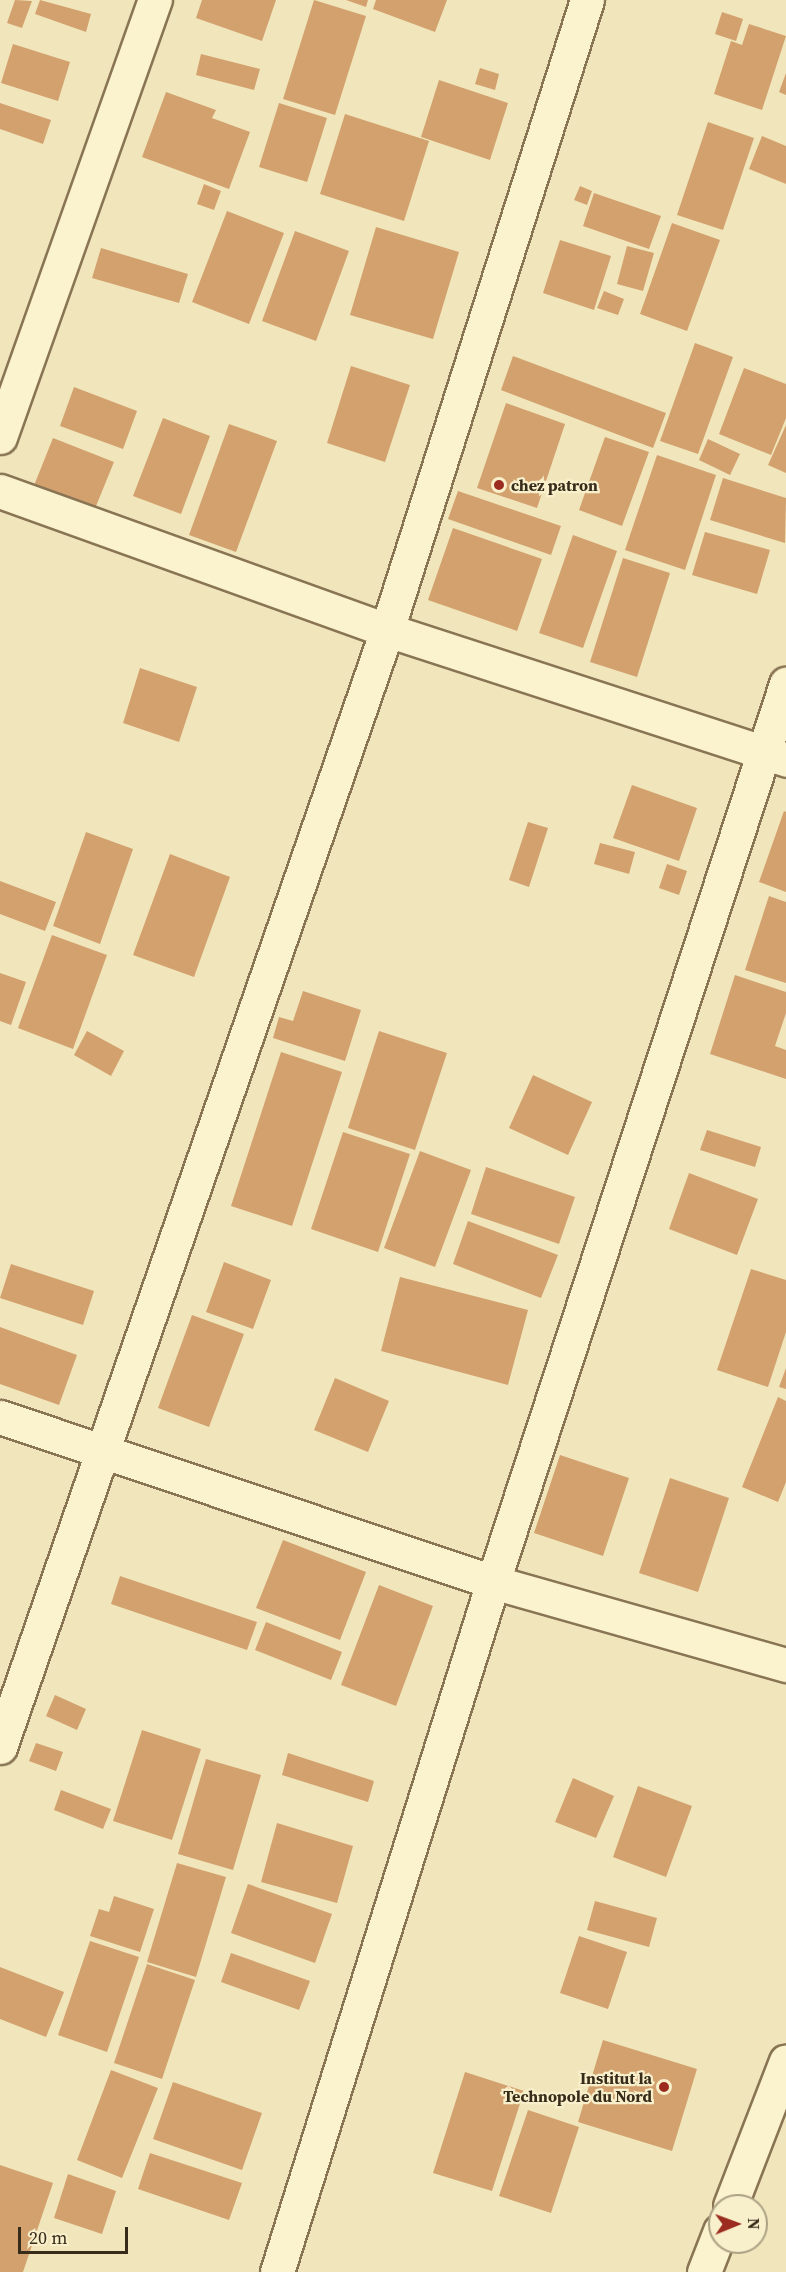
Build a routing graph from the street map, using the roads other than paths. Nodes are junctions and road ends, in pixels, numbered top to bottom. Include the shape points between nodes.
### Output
1 (155, 0) edge
2 (587, 0) edge
3 (0, 437) edge
4 (0, 491) edge
5 (387, 630) junction
6 (786, 684) edge
7 (775, 755) edge
8 (0, 1417) edge
9 (101, 1453) junction
10 (493, 1582) junction
11 (786, 1665) edge
12 (0, 1747) edge
13 (786, 2061) edge
14 (734, 2194) edge
15 (711, 2254) edge
16 (277, 2272) edge
17 (704, 2272) edge

1 - 3 street
2 - 5 street
4 - 5 street
5 - 7 street
5 - 9 street
6 - 7 street
7 - 10 street
8 - 9 street
9 - 10 street
9 - 12 street
10 - 11 street
10 - 16 street
13 - 14 street
15 - 17 street

